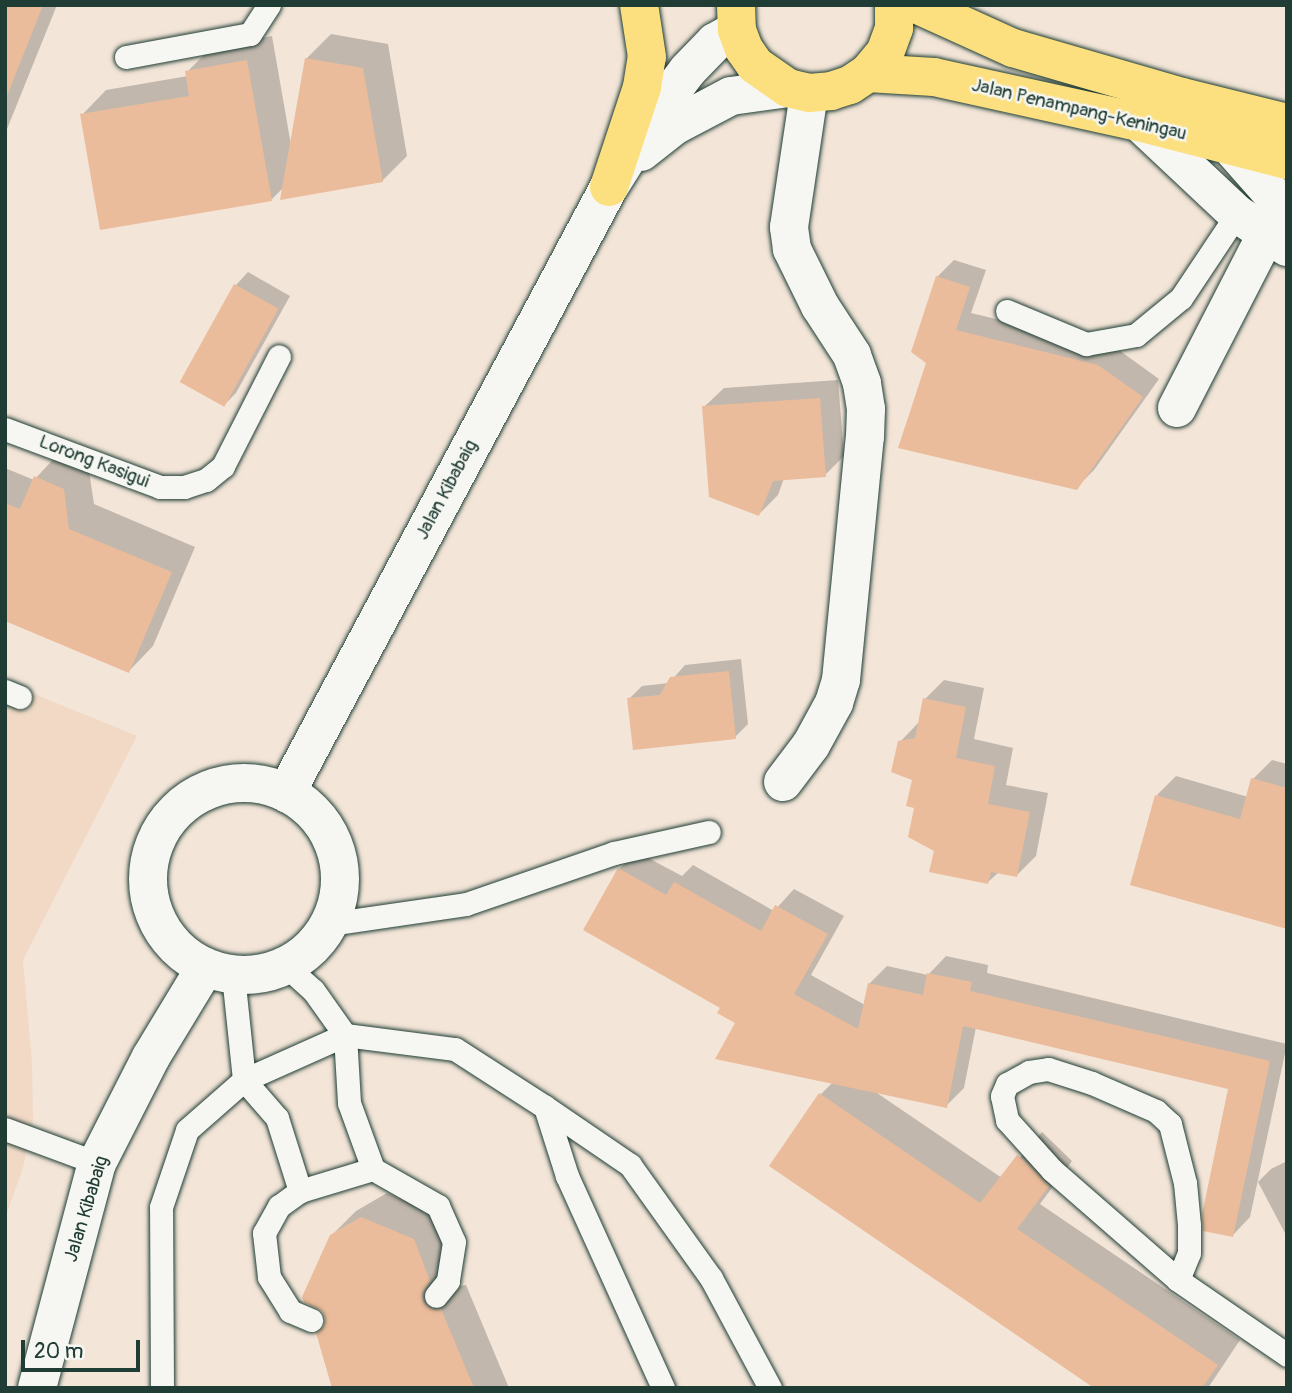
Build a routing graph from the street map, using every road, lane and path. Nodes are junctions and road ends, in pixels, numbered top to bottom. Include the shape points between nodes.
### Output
1 (269, 5) edge
2 (639, 5) edge
3 (894, 5) edge
4 (918, 5) edge
5 (730, 13) edge
6 (126, 57) dead end
7 (868, 73) junction
8 (799, 90) junction
9 (1182, 97) junction
10 (1139, 122) junction
11 (1287, 123) edge
12 (1228, 144) junction
13 (1287, 160) edge
14 (609, 187) junction
15 (1269, 227) edge
16 (1007, 311) dead end
17 (279, 356) dead end
18 (1177, 408) dead end
19 (5, 429) edge
20 (783, 782) dead end
21 (286, 793) junction
22 (709, 832) dead end
23 (329, 924) junction
24 (286, 966) junction
25 (219, 971) junction
26 (345, 1035) junction
27 (244, 1080) junction
28 (545, 1107) junction
29 (5, 1129) edge
30 (97, 1163) junction
31 (373, 1169) junction
32 (300, 1191) junction
33 (1178, 1280) junction
34 (436, 1296) dead end
35 (312, 1320) dead end
36 (1287, 1355) edge
37 (37, 1388) edge
38 (162, 1388) edge
39 (663, 1388) edge
40 (770, 1388) edge

1 - 6 lane via 250,34
2 - 14 main road via 647,57 642,87
3 - 7 main road via 894,28 885,53
4 - 9 main road, Jalan Penampang-Keningau via 1013,48
5 - 8 main road via 755,65
5 - 14 street, Jalan Kibabaig via 715,42 657,111
7 - 8 main road via 831,91
7 - 10 main road, Jalan Penampang-Keningau via 934,78
8 - 14 street, Jalan Kibabaig via 731,96 702,110 646,148
8 - 20 street via 789,227 792,249 820,306 852,355 862,383 865,437 841,680 811,746
9 - 11 main road, Jalan Penampang-Keningau
9 - 12 main road
10 - 12 main road, Jalan Penampang-Keningau
10 - 15 street
12 - 13 main road, Jalan Penampang-Keningau
12 - 15 street
14 - 21 street, Jalan Kibabaig
15 - 16 lane via 1136,335 1086,344
15 - 18 street
17 - 19 lane, Lorong Kasigui via 223,466 206,480 184,487 160,487
21 - 23 street via 311,811 330,836 339,865 339,895
21 - 25 street via 257,784 226,784 173,813 156,838 148,868 149,899 160,927 179,951
22 - 23 lane via 614,853 466,904
23 - 24 street via 311,949
24 - 25 street via 260,974
24 - 26 lane via 313,990
25 - 27 lane
25 - 30 street, Jalan Kibabaig via 151,1057
26 - 27 lane
26 - 28 lane via 455,1049
26 - 31 lane via 349,1103
27 - 32 lane via 277,1118
27 - 38 lane via 187,1130 160,1207
28 - 39 lane via 567,1176
28 - 40 lane via 630,1165 711,1278
29 - 30 lane
30 - 37 street, Jalan Kibabaig
31 - 32 lane
31 - 34 lane via 438,1206 454,1242 448,1281
32 - 35 lane via 279,1206 264,1233 269,1277 290,1311
33 - 33 lane via 1052,1170 1007,1120 1002,1096 1007,1084 1029,1072 1048,1069 1144,1105 1170,1124 1185,1183 1189,1225 1189,1253
33 - 36 lane

